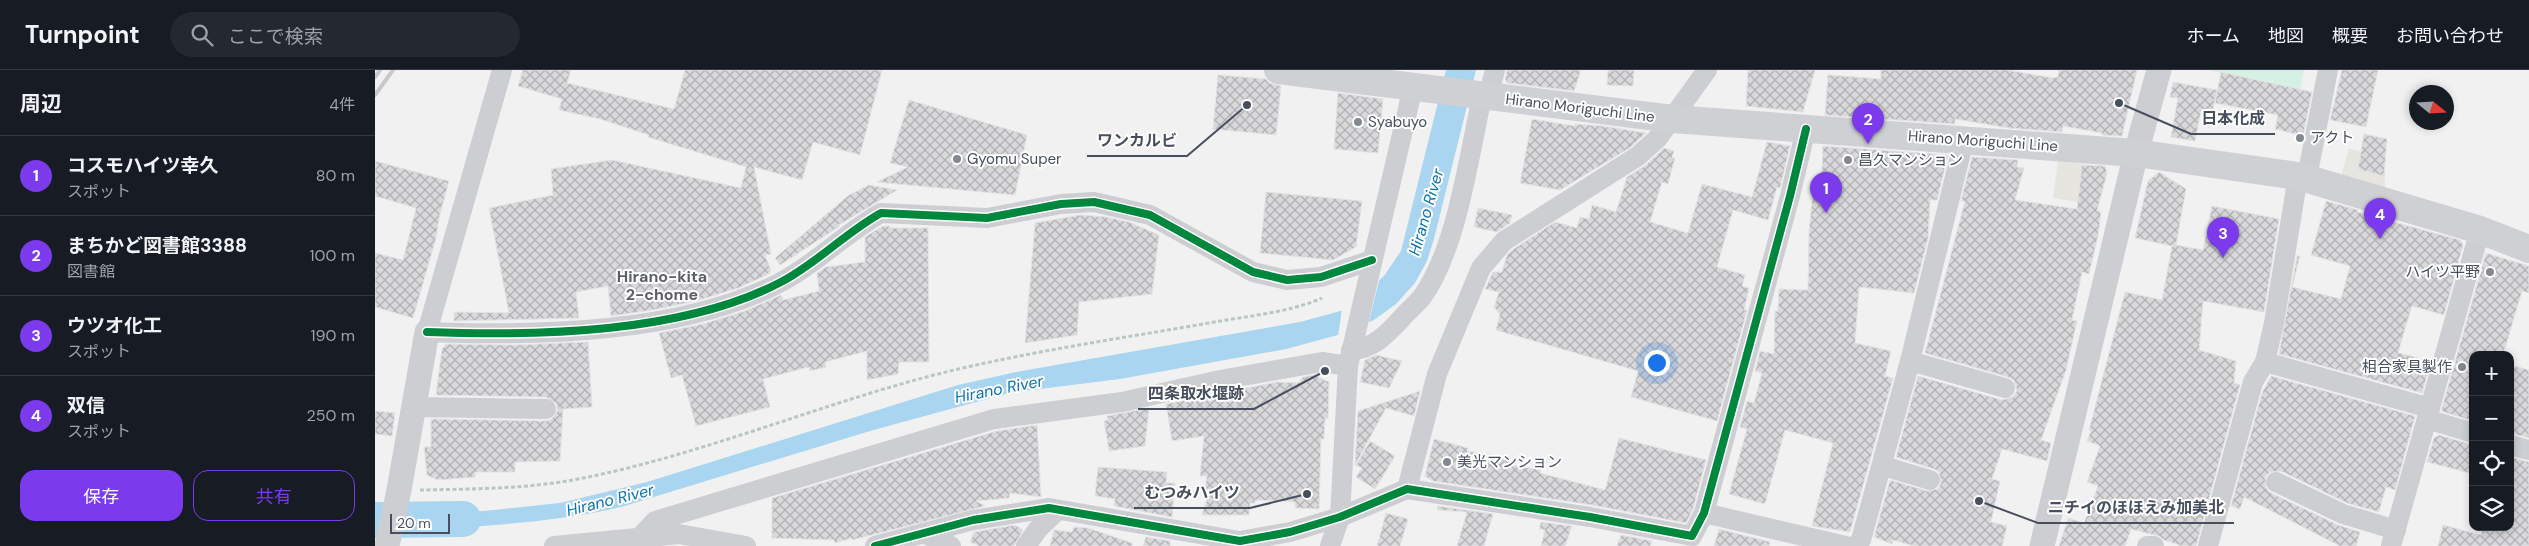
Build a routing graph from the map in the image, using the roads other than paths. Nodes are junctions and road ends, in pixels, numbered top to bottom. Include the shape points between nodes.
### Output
1 (503, 70) edge
2 (1278, 70) edge
3 (1495, 70) edge
4 (1707, 70) edge
5 (2159, 70) edge
6 (2328, 70) edge
7 (1417, 82) edge
8 (1482, 97) junction
9 (1673, 119) junction
10 (1805, 129) junction
11 (1964, 140) junction
12 (2136, 152) junction
13 (2302, 176) junction
14 (2480, 230) junction
15 (2529, 249) edge
16 (1367, 259) junction
17 (427, 332) junction
18 (1351, 354) junction
19 (1910, 361) junction
20 (2265, 362) junction
21 (2005, 388) dead end
22 (414, 406) junction
23 (546, 409) dead end
24 (2429, 414) junction
25 (2469, 431) edge
26 (2514, 445) edge
27 (2529, 450) edge
28 (1883, 466) junction
29 (1930, 480) dead end
30 (2276, 482) dead end
31 (1407, 490) junction
32 (1058, 510) junction
33 (1704, 513) junction
34 (1340, 517) junction
35 (923, 533) junction
36 (2394, 538) edge
37 (641, 541) edge
38 (387, 546) edge
39 (554, 546) edge
40 (746, 546) edge
41 (875, 546) edge
42 (951, 546) edge
43 (1026, 546) edge
44 (1330, 546) edge
45 (1846, 546) edge
46 (1856, 546) edge
47 (2042, 546) edge
48 (2147, 546) edge
49 (2154, 546) edge
50 (2209, 546) edge

1 - 17 street
2 - 7 main road, Hirano Moriguchi Line
3 - 8 street
4 - 9 street
5 - 12 street
6 - 13 street
7 - 8 main road, Hirano Moriguchi Line
7 - 16 street
8 - 9 main road, Hirano Moriguchi Line
8 - 18 street via 1460,200 1440,266 1421,298 1385,336
9 - 10 main road, Hirano Moriguchi Line
9 - 31 street via 1638,156 1504,241 1481,268 1437,374
10 - 11 main road, Hirano Moriguchi Line
10 - 33 street via 1790,196
11 - 12 main road, Hirano Moriguchi Line
11 - 19 street
12 - 13 main road, Hirano Moriguchi Line
12 - 47 street
13 - 14 main road, Hirano Moriguchi Line
13 - 20 street
14 - 15 main road, Hirano Moriguchi Line
14 - 24 street
16 - 17 street via 1321,277 1287,280 1253,272 1149,215 1094,202 1061,204 987,218 881,213 783,282 737,303 699,313 631,326 492,334
16 - 18 street via 1366,286
17 - 22 street
18 - 34 street
18 - 37 street via 1122,402 988,421 655,521
19 - 21 street
19 - 28 street
20 - 24 street
20 - 50 street via 2253,382
22 - 23 street
22 - 38 street
24 - 25 street
24 - 36 street
26 - 27 street
28 - 29 street
28 - 46 street via 1861,540
30 - 36 street
31 - 33 street via 1591,517 1692,536
31 - 34 street
32 - 34 street via 1240,541 1290,532
32 - 35 street via 1049,508 973,520
32 - 43 street
33 - 45 street
34 - 44 street
35 - 41 street
35 - 42 street
37 - 39 street
37 - 40 street via 679,534
48 - 49 street

